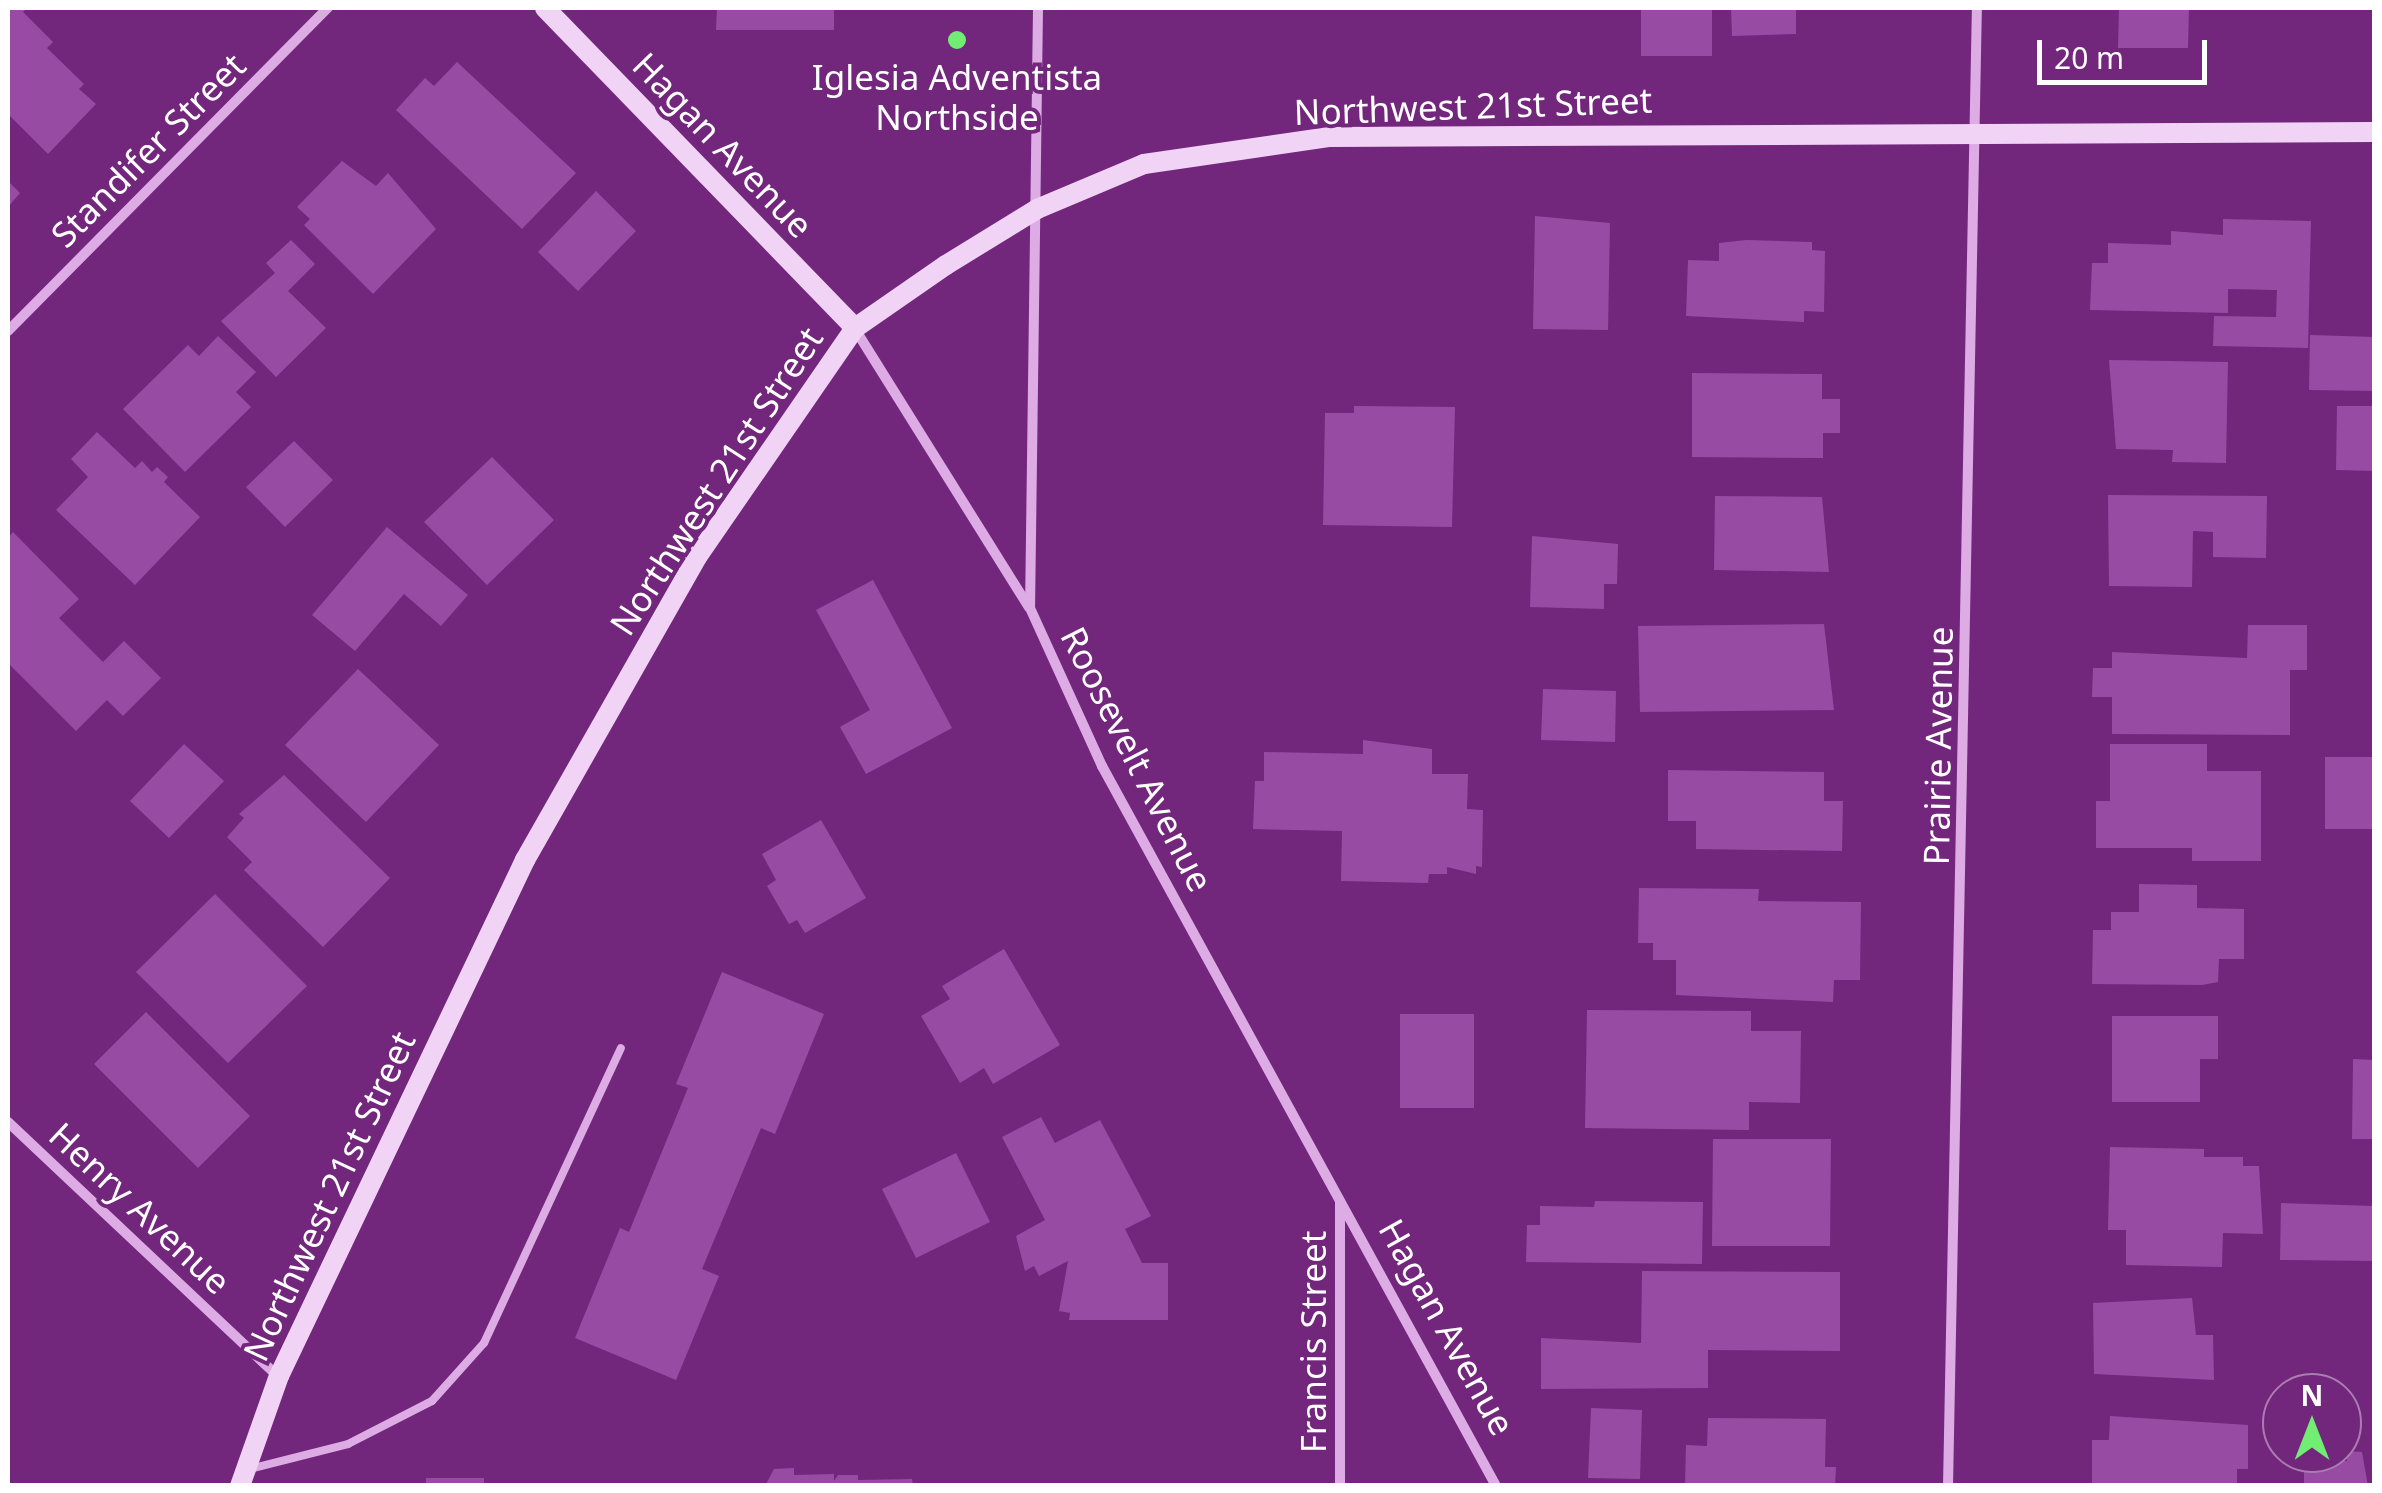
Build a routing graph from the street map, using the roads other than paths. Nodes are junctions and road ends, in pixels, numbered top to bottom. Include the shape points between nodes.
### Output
1 (328, 8) edge
2 (544, 8) edge
3 (1038, 8) edge
4 (1977, 8) edge
5 (561, 16) edge
6 (1976, 130) junction
7 (2374, 132) edge
8 (1037, 210) junction
9 (855, 328) junction
10 (8, 332) edge
11 (1030, 608) junction
12 (621, 1048) dead end
13 (8, 1122) edge
14 (1340, 1199) junction
15 (279, 1376) junction
16 (242, 1478) edge
17 (1340, 1486) edge
18 (1496, 1486) edge
19 (1948, 1486) edge

1 - 10 street, Standifer Street
2 - 5 street, Hagan Avenue
3 - 8 street, Roosevelt Avenue
4 - 6 street, Prairie Avenue
5 - 9 street, Hagan Avenue
6 - 7 street, Northwest 21st Street
6 - 8 street, Northwest 21st Street via 1330,136 1144,164
6 - 19 street, Prairie Avenue
8 - 9 street, Northwest 21st Street
8 - 11 street, Roosevelt Avenue
9 - 11 street
9 - 15 street, Northwest 21st Street via 697,557 525,860
11 - 14 street, Roosevelt Avenue via 1102,766
12 - 16 lane via 484,1343 432,1401 348,1444
13 - 15 street, Henry Avenue
14 - 17 street, Francis Street
14 - 18 street, Hagan Avenue
15 - 16 street, Northwest 21st Street

